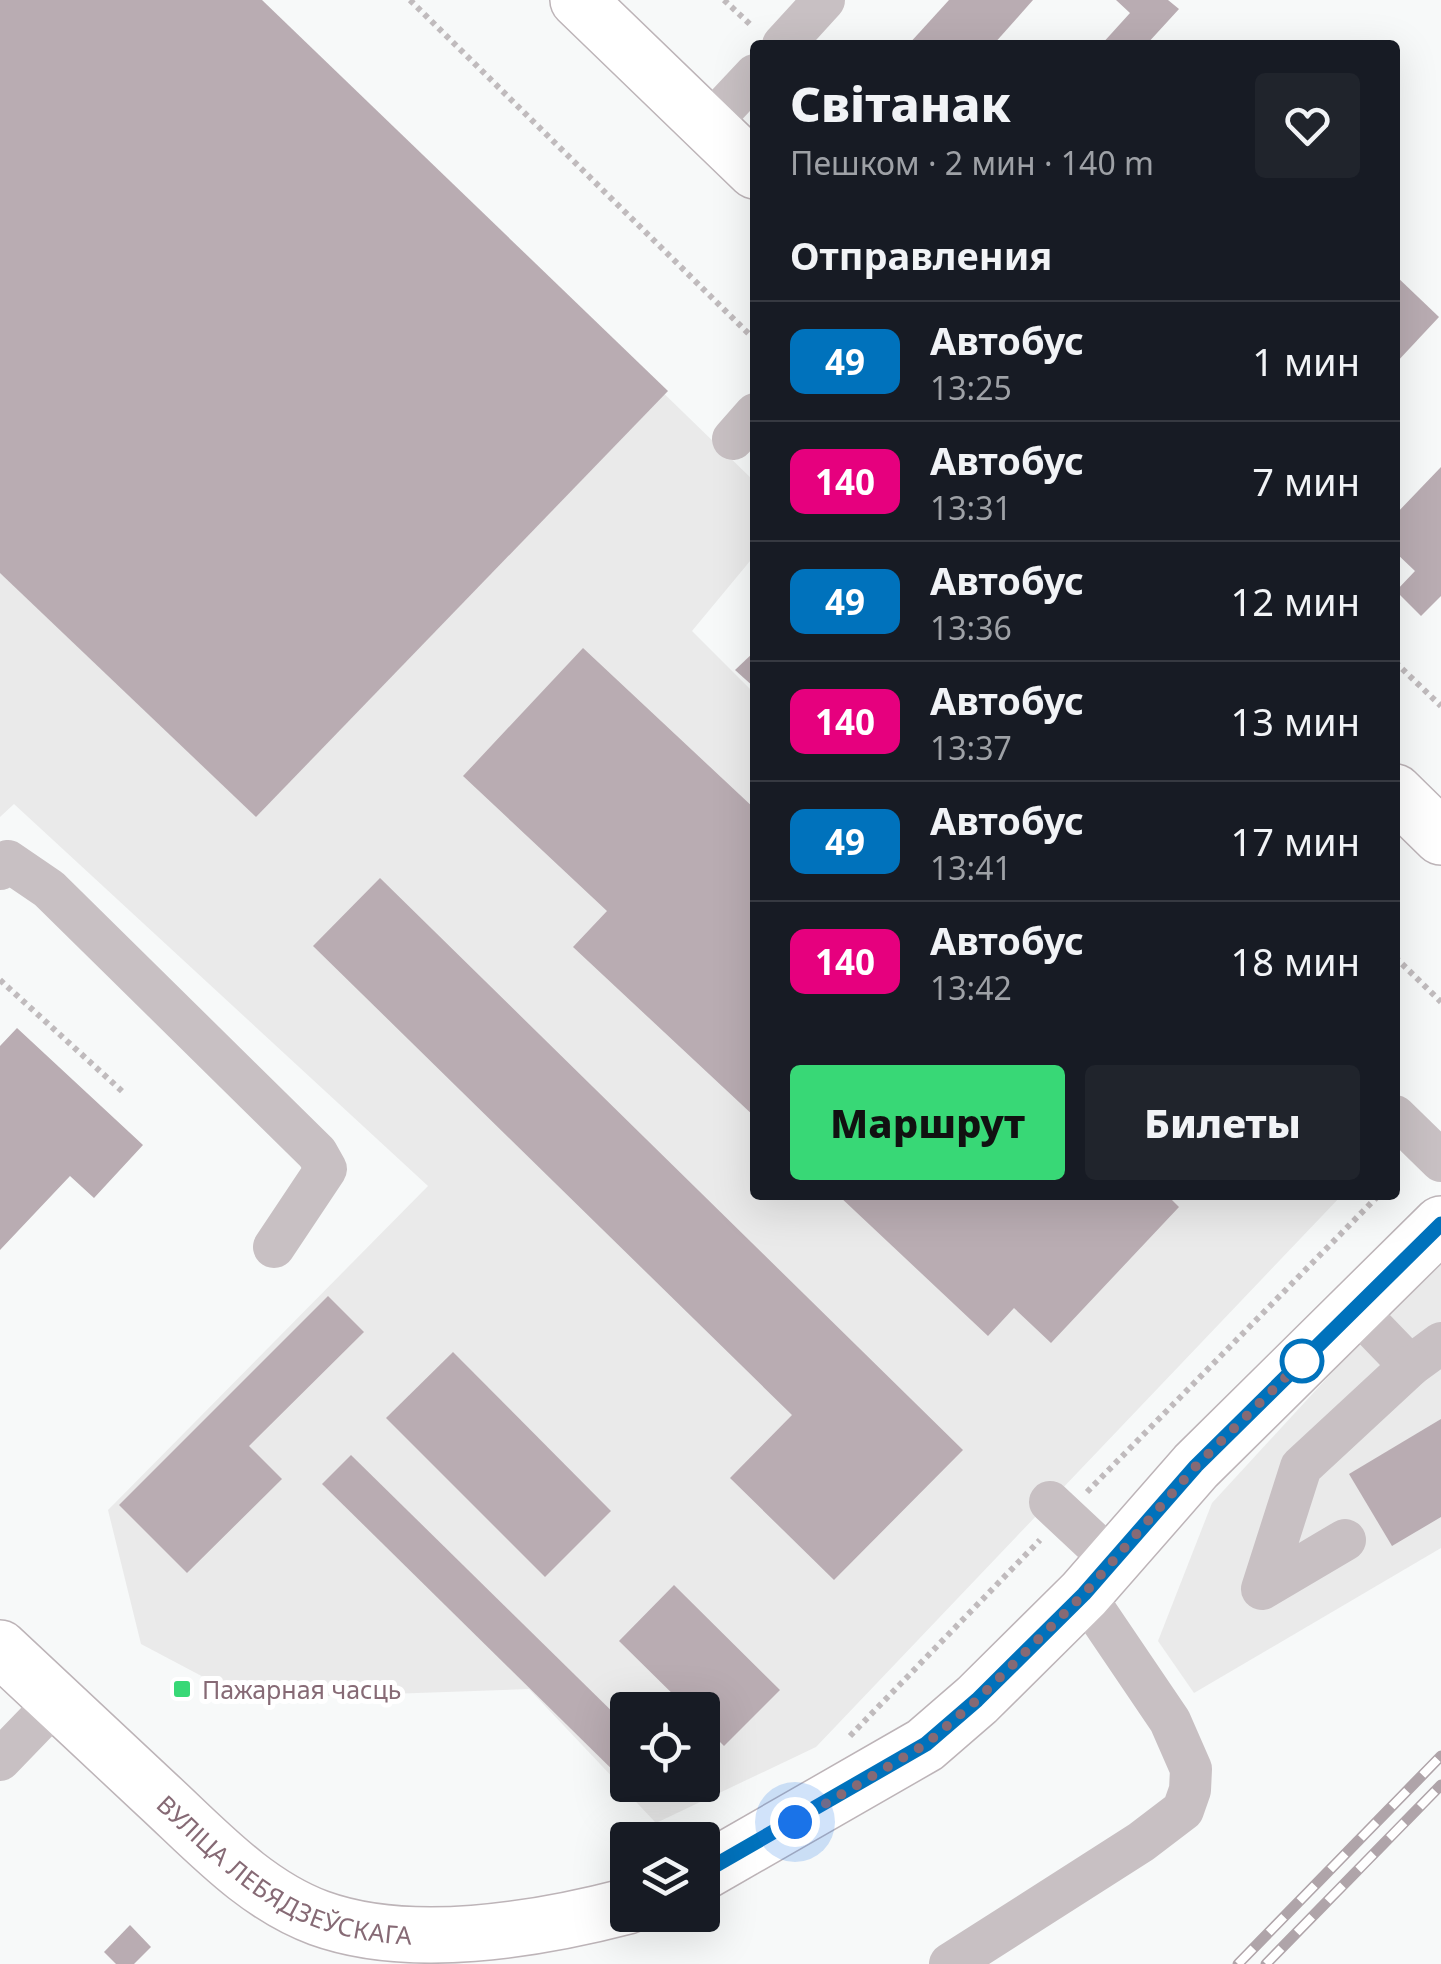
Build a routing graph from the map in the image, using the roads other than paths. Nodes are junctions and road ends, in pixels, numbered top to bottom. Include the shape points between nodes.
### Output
1 (578, 0) edge
2 (824, 0) edge
3 (779, 40) edge
4 (750, 72) edge
5 (708, 126) junction
6 (750, 166) edge
7 (1400, 797) edge
8 (1441, 837) edge
9 (0, 869) edge
10 (1400, 1121) edge
11 (1441, 1161) edge
12 (1441, 1224) edge
13 (274, 1246) dead end
14 (1355, 1308) junction
15 (1425, 1354) edge
16 (1050, 1502) dead end
17 (1345, 1540) dead end
18 (1099, 1578) junction
19 (0, 1648) edge
20 (57, 1701) junction
21 (0, 1760) edge
22 (720, 1863) edge
23 (610, 1911) edge
24 (950, 1964) edge

1 - 5 main road
2 - 3 lane
4 - 5 lane
5 - 6 main road
7 - 8 main road
9 - 13 lane via 8,862 49,889 317,1153 326,1168
10 - 11 lane
12 - 14 main road
14 - 15 lane
14 - 18 main road via 1196,1466
15 - 17 lane via 1301,1467 1262,1589
16 - 18 lane
18 - 22 main road via 926,1744
18 - 24 lane via 1190,1769 1183,1810
19 - 20 main road, ВУЛІЦА ЛЕБЯДЗЕЎСКАГА
20 - 21 lane
20 - 23 main road, ВУЛІЦА ЛЕБЯДЗЕЎСКАГА via 219,1852 270,1894 320,1918 424,1934 501,1932

